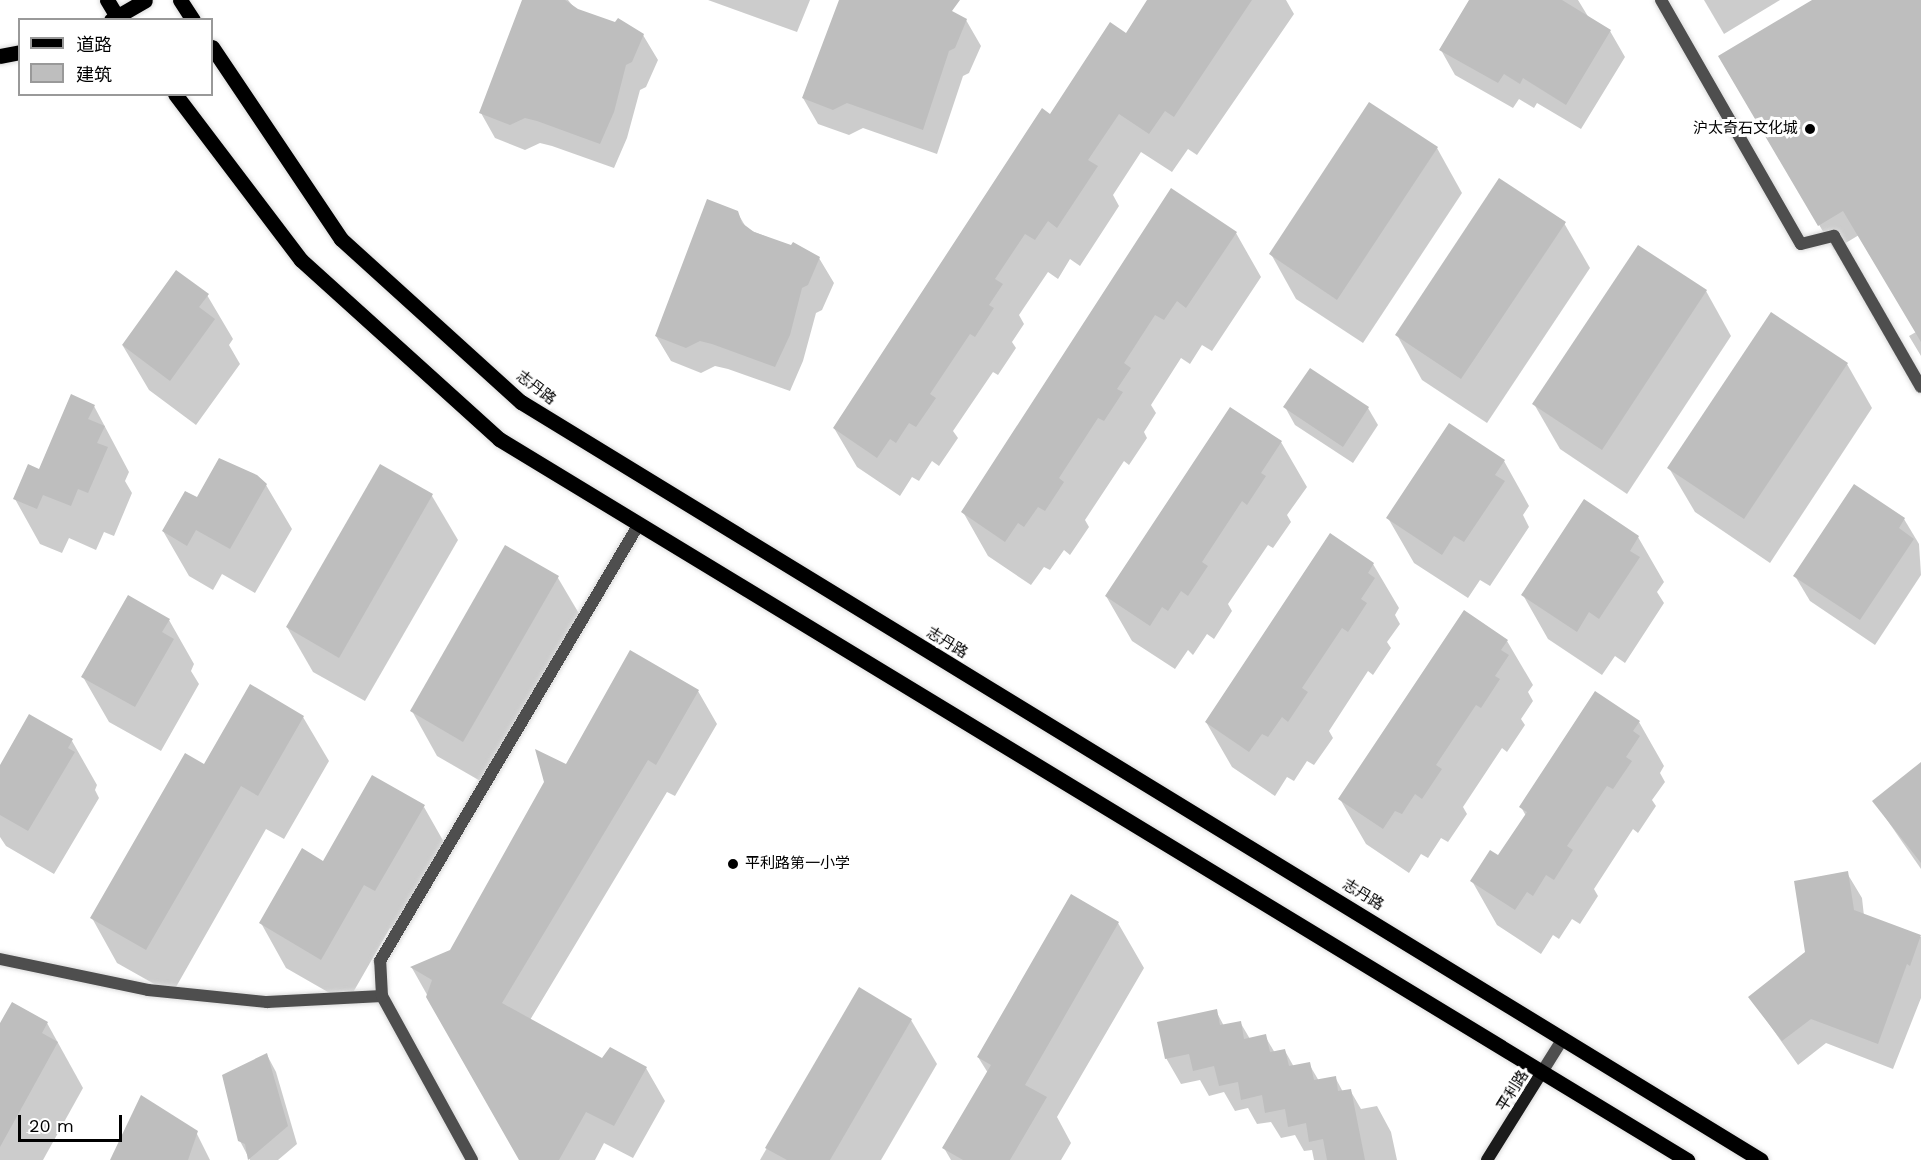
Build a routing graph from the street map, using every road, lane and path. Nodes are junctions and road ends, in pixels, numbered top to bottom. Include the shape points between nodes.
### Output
1 (107, 0) edge
2 (145, 0) edge
3 (180, 0) edge
4 (1661, 0) edge
5 (115, 18) edge
6 (117, 18) edge
7 (192, 18) edge
8 (213, 48) edge
9 (18, 52) edge
10 (0, 56) edge
11 (177, 96) edge
12 (1921, 387) edge
13 (639, 524) junction
14 (0, 958) edge
15 (382, 996) junction
16 (1563, 1038) junction
17 (1542, 1072) junction
18 (471, 1160) edge
19 (1488, 1160) edge
20 (1687, 1160) edge
21 (1761, 1160) edge

1 - 5 main road
2 - 6 main road
3 - 7 main road
4 - 12 street via 1801,244 1834,237
8 - 16 main road, 志丹路 via 341,239 521,402
9 - 10 main road
11 - 13 main road via 301,260 499,439
13 - 15 street via 380,961
13 - 17 main road
14 - 15 street via 148,990 267,1002
15 - 18 street
16 - 17 street, 平利路
16 - 21 main road, 志丹路
17 - 19 street, 平利路
17 - 20 main road

